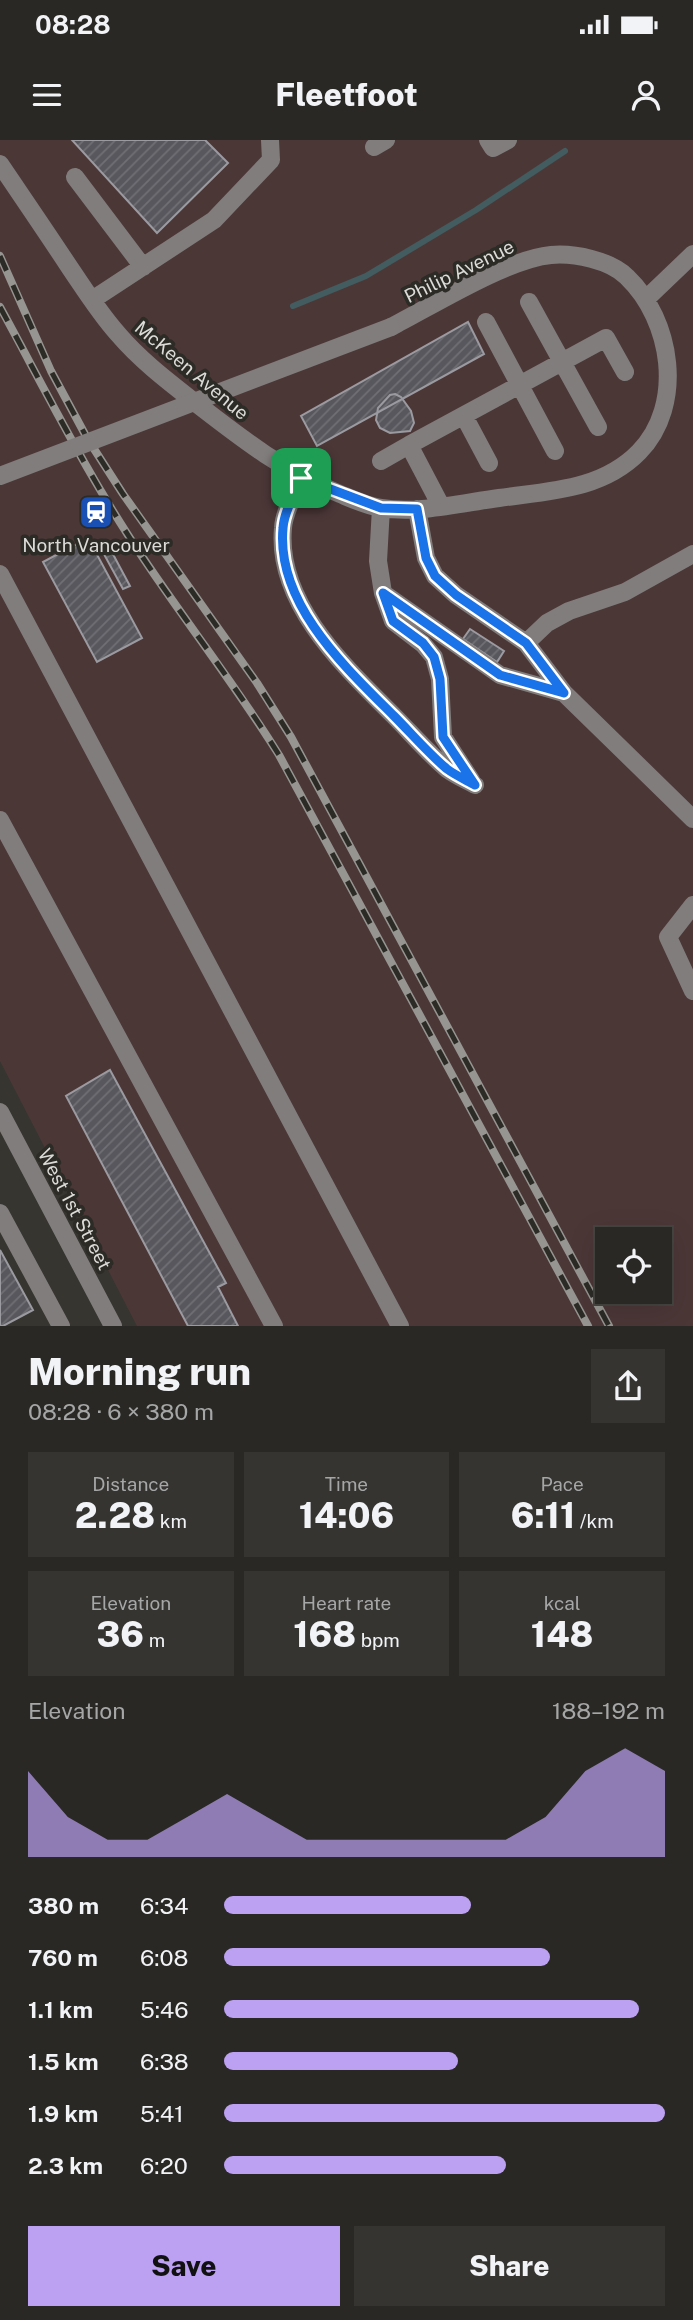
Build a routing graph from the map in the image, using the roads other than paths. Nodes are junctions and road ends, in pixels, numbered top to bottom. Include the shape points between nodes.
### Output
1 (270, 140) edge
2 (488, 140) edge
3 (508, 140) edge
4 (0, 164) edge
5 (75, 177) dead end
6 (693, 254) edge
7 (143, 267) junction
8 (646, 299) junction
9 (92, 300) junction
10 (529, 302) dead end
11 (486, 322) dead end
12 (562, 362) junction
13 (625, 372) dead end
14 (520, 385) junction
15 (464, 416) junction
16 (598, 427) dead end
17 (409, 445) junction
18 (555, 451) dead end
19 (381, 461) dead end
20 (489, 463) dead end
21 (0, 476) edge
22 (301, 478) junction
23 (346, 497) joint
24 (441, 506) junction
25 (381, 508) junction
26 (417, 509) junction
27 (693, 554) edge
28 (0, 574) edge
29 (383, 593) junction
30 (526, 643) junction
31 (564, 693) junction
32 (693, 819) edge
33 (0, 820) edge
34 (693, 905) edge
35 (693, 991) edge
36 (0, 1112) edge
37 (0, 1213) edge
38 (61, 1326) edge
39 (114, 1326) edge
40 (274, 1326) edge
41 (400, 1326) edge

1 - 7 street via 271,160 214,220
2 - 3 street via 493,148
4 - 9 street, McKeen Avenue
5 - 7 street
6 - 8 street
7 - 9 street
8 - 21 street, Philip Avenue, bridge via 625,274 598,261 551,255 521,262 391,327
8 - 24 street, Philip Avenue via 662,331 668,394 656,430 639,452 614,472 584,486
9 - 22 street, McKeen Avenue via 116,332 155,370 252,447
10 - 12 street
11 - 14 street
12 - 13 street via 606,338
12 - 14 street
12 - 16 street
14 - 15 street
14 - 18 street
15 - 17 street
15 - 20 street
17 - 19 street
17 - 24 street
22 - 23 street, McKeen Avenue
22 - 29 street via 285,516 283,545 290,578 310,620 324,644 448,770 475,785 443,737 440,679 434,657 393,621
23 - 25 street, Philip Avenue
24 - 26 street, Philip Avenue
25 - 26 street, Philip Avenue
25 - 29 street via 378,561
26 - 30 street via 426,558 435,576
27 - 30 street via 625,592 569,611 547,623
28 - 41 street
29 - 31 street via 500,675
30 - 31 street
31 - 32 street
33 - 40 street
34 - 35 street via 668,937
36 - 39 street, West 1st Street
37 - 38 street

